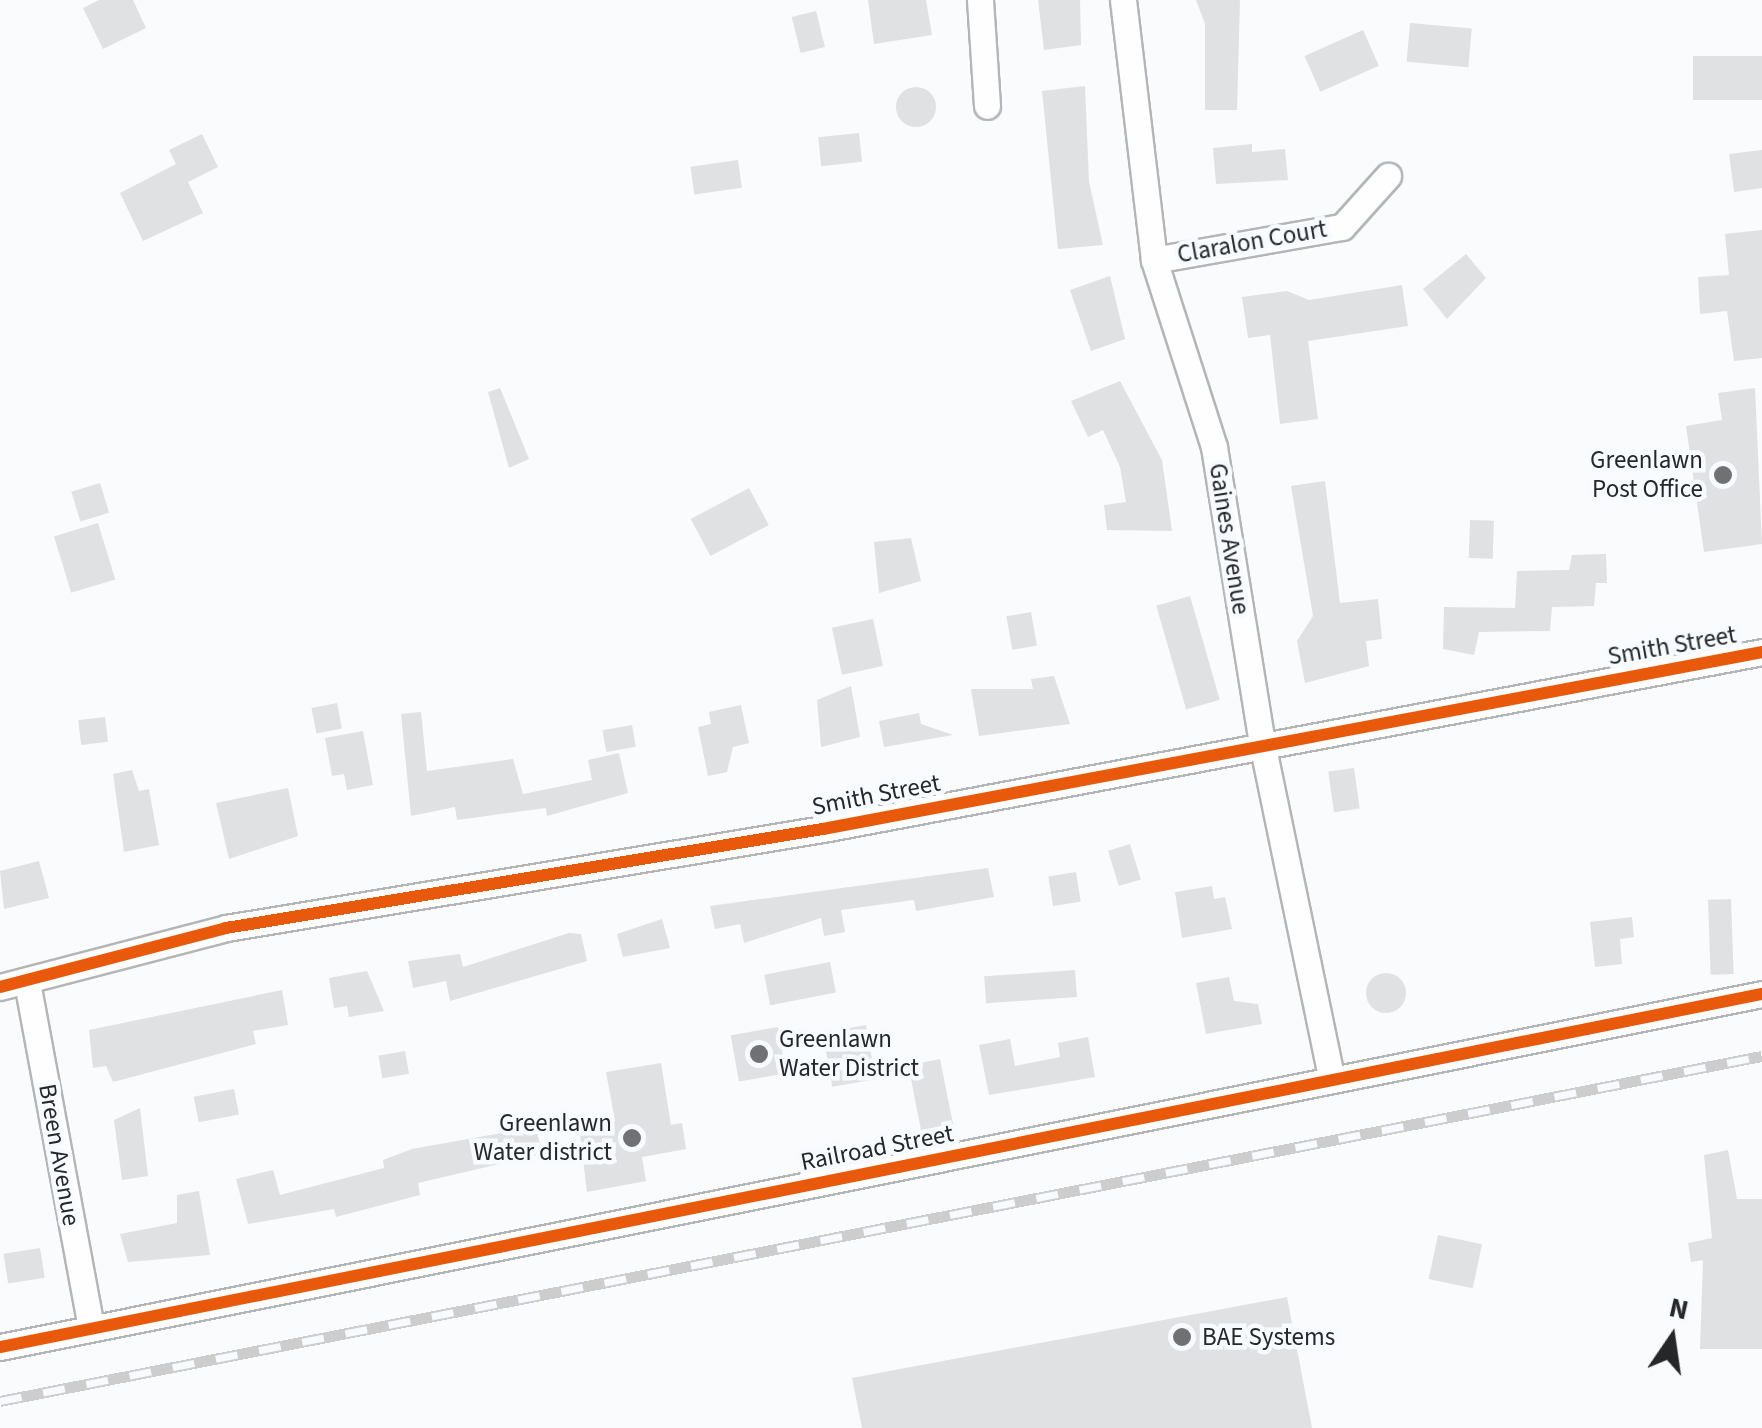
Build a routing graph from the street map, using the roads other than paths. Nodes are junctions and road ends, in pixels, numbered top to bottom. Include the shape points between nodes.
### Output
1 (980, 0) edge
2 (1123, 0) edge
3 (987, 106) dead end
4 (1388, 176) dead end
5 (1154, 260) junction
6 (1762, 652) edge
7 (1262, 743) junction
8 (27, 982) junction
9 (0, 987) edge
10 (1762, 994) edge
11 (1332, 1080) junction
12 (91, 1328) junction
13 (0, 1347) edge

1 - 3 street
2 - 5 street, Gaines Avenue
4 - 5 street, Claralon Court via 1342,226
5 - 7 street, Gaines Avenue via 1214,447
6 - 7 street, Smith Street
7 - 8 street, Smith Street via 823,829 226,928
7 - 11 street, Gaines Avenue
8 - 9 street, Smith Street
8 - 12 street, Breen Avenue
10 - 11 street, Railroad Street
11 - 12 street, Railroad Street
12 - 13 street, Railroad Street

